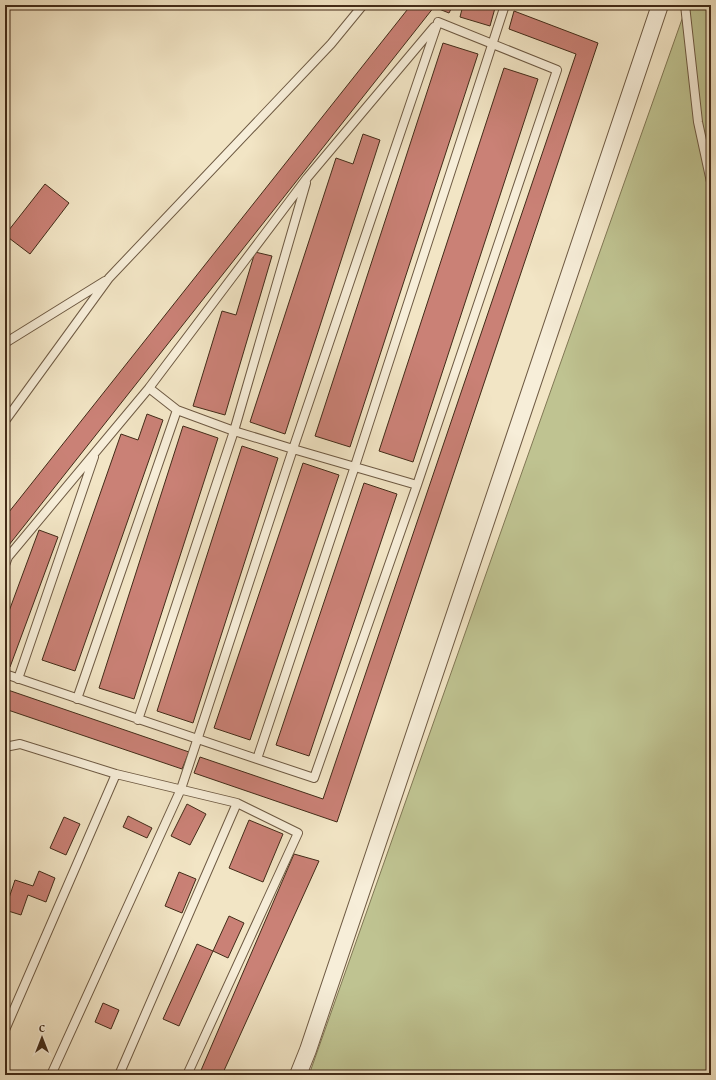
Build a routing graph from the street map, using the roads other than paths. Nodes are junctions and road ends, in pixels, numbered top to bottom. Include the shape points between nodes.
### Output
1 (363, 5) edge
2 (505, 5) edge
3 (660, 5) edge
4 (685, 5) edge
5 (438, 22) junction
6 (492, 44) junction
7 (307, 178) junction
8 (711, 182) edge
9 (109, 278) junction
10 (5, 343) edge
11 (149, 388) junction
12 (177, 410) junction
13 (5, 421) edge
14 (234, 431) junction
15 (293, 449) junction
16 (96, 453) junction
17 (355, 466) junction
18 (416, 485) junction
19 (5, 565) edge
20 (5, 674) edge
21 (18, 679) junction
22 (77, 699) junction
23 (138, 720) junction
24 (198, 739) junction
25 (5, 747) edge
26 (257, 759) junction
27 (116, 774) junction
28 (181, 789) junction
29 (237, 804) junction
30 (5, 1030) edge
31 (51, 1075) edge
32 (119, 1075) edge
33 (187, 1075) edge
34 (298, 1075) edge

1 - 9 lane via 331,44
2 - 6 lane
3 - 34 street
4 - 8 lane via 698,122
5 - 6 lane
5 - 7 lane
5 - 15 lane
6 - 17 lane
6 - 18 lane via 557,70
7 - 11 lane
7 - 14 lane
9 - 10 lane
9 - 13 lane
11 - 12 lane
11 - 16 lane
12 - 14 lane
12 - 22 lane
14 - 15 lane
14 - 23 lane
15 - 17 lane
15 - 24 lane
16 - 19 lane via 8,556
16 - 21 lane
17 - 18 lane
17 - 26 lane
18 - 26 lane via 314,778
20 - 21 lane
21 - 22 lane
22 - 23 lane
23 - 24 lane
24 - 26 lane
24 - 28 lane
25 - 27 lane via 20,744
27 - 28 lane
27 - 30 lane
28 - 29 lane
28 - 31 lane
29 - 32 lane
29 - 33 lane via 298,833

